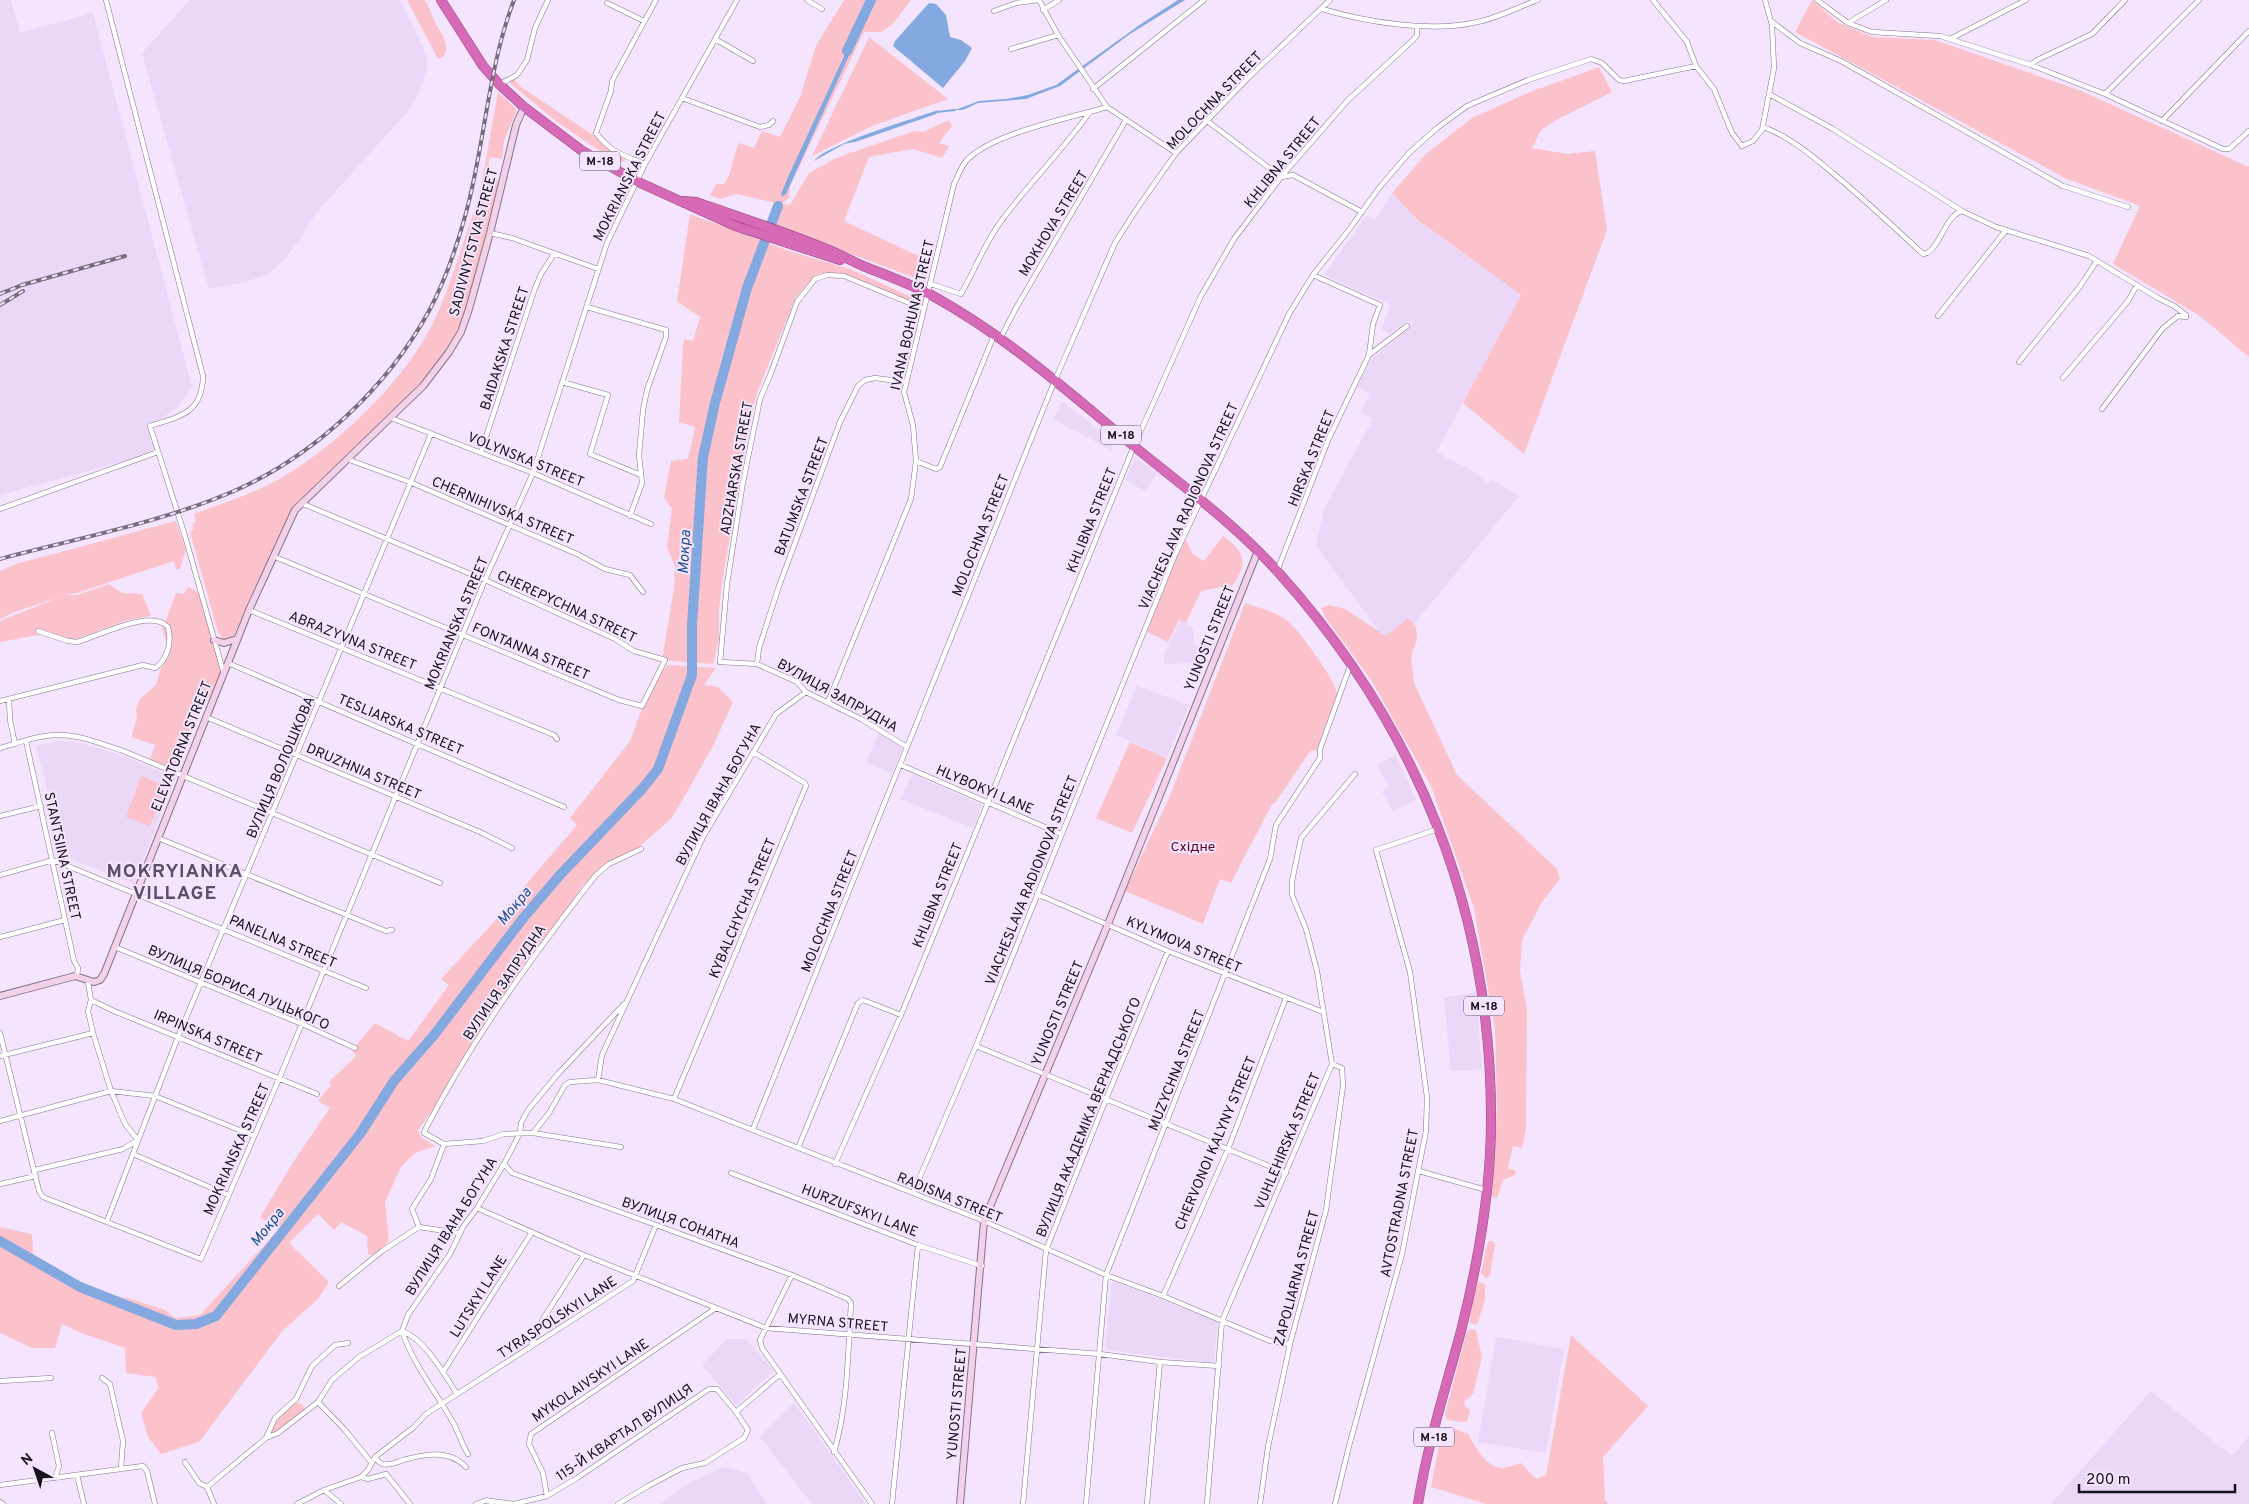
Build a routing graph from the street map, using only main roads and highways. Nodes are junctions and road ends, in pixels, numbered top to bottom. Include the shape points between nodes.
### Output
1 (441, 0) edge
2 (683, 201) junction
3 (793, 241) junction
4 (1418, 1504) edge

1 - 2 highway, М-18 via 483,66 524,107 581,150 636,181
2 - 3 highway, М-18 via 696,202 738,217
2 - 3 highway, М-18 via 735,226
3 - 4 highway, М-18 via 860,264 929,294 998,335 1055,380 1258,551 1324,626 1385,715 1440,828 1468,920 1481,981 1490,1071 1490,1158 1482,1234

